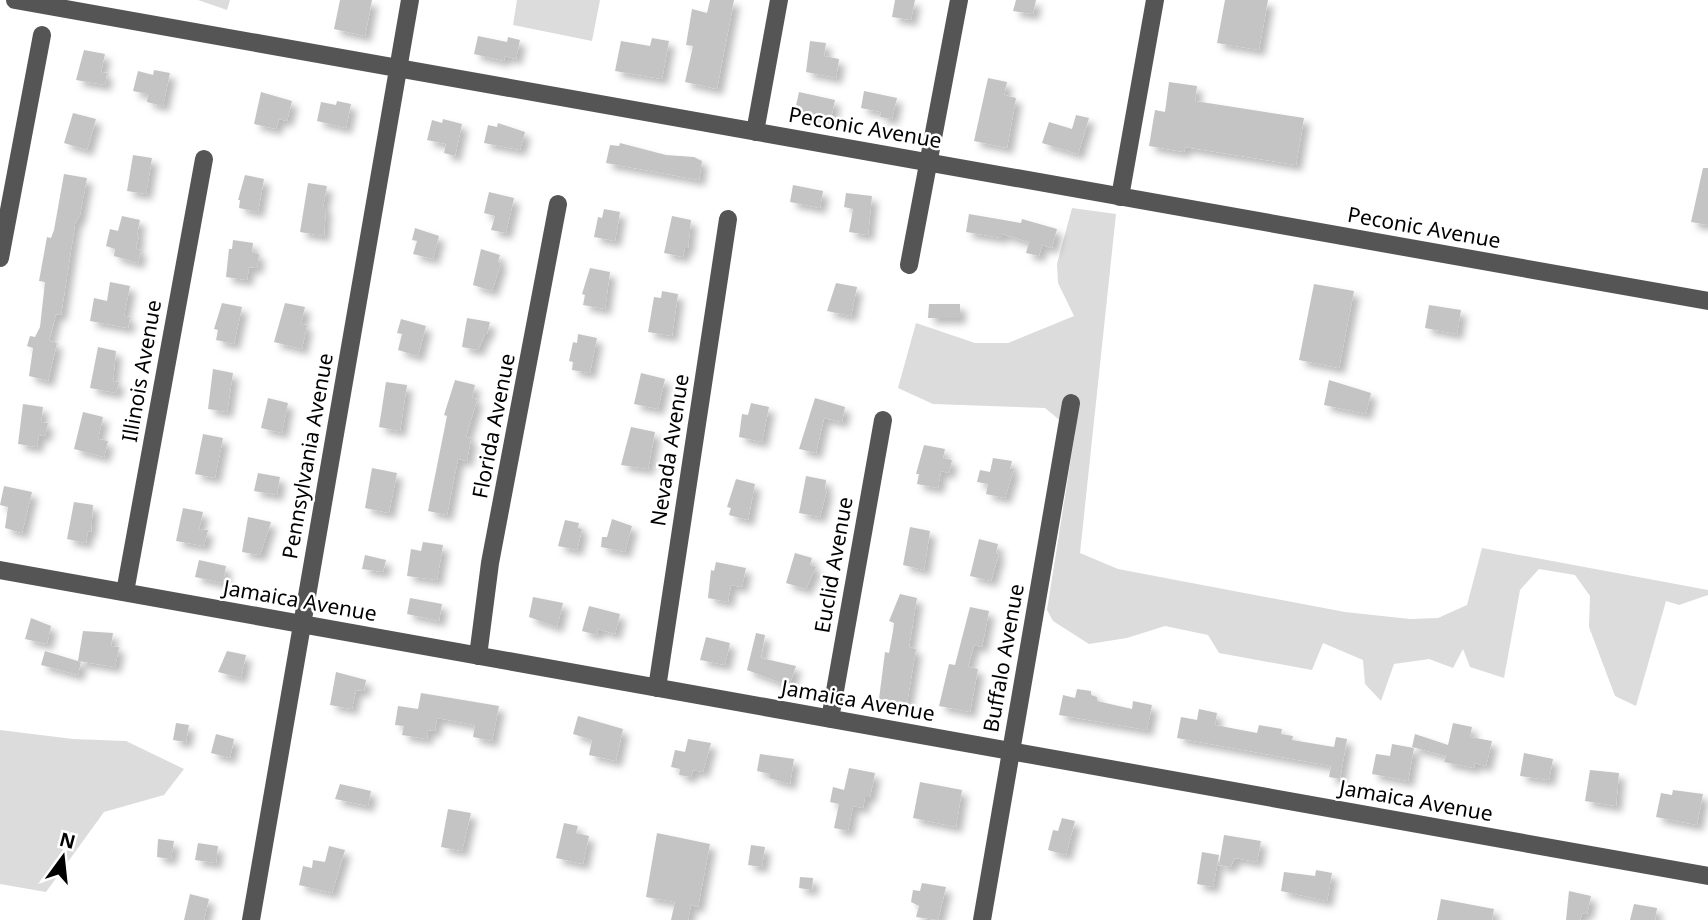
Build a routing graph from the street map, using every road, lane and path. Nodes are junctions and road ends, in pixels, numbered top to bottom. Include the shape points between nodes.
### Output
1 (15, 0) edge
2 (410, 0) edge
3 (779, 0) edge
4 (959, 0) edge
5 (1155, 0) edge
6 (42, 35) dead end
7 (398, 68) junction
8 (755, 132) junction
9 (204, 159) dead end
10 (929, 163) junction
11 (1121, 197) junction
12 (558, 204) dead end
13 (728, 219) dead end
14 (0, 258) edge
15 (909, 265) dead end
16 (1708, 301) edge
17 (1071, 403) dead end
18 (883, 420) dead end
19 (0, 570) edge
20 (125, 592) junction
21 (303, 624) junction
22 (478, 656) junction
23 (657, 688) junction
24 (830, 719) junction
25 (1011, 751) junction
26 (1708, 876) edge
27 (251, 920) edge
28 (982, 920) edge

1 - 7 street, Peconic Avenue
2 - 7 street, Pennsylvania Avenue
3 - 8 street
4 - 10 street
5 - 11 street
6 - 14 street
7 - 8 street, Peconic Avenue
7 - 21 street, Pennsylvania Avenue
8 - 10 street, Peconic Avenue
9 - 20 street, Illinois Avenue
10 - 11 street, Peconic Avenue
10 - 15 street
11 - 16 street, Peconic Avenue
12 - 22 street, Florida Avenue via 490,563
13 - 23 street, Nevada Avenue
17 - 25 street, Buffalo Avenue
18 - 24 street, Euclid Avenue
19 - 20 street, Jamaica Avenue
20 - 21 street, Jamaica Avenue
21 - 22 street, Jamaica Avenue
21 - 27 street, Pennsylvania Avenue
22 - 23 street, Jamaica Avenue
23 - 24 street, Jamaica Avenue
24 - 25 street, Jamaica Avenue
25 - 26 street, Jamaica Avenue
25 - 28 street, Buffalo Avenue

